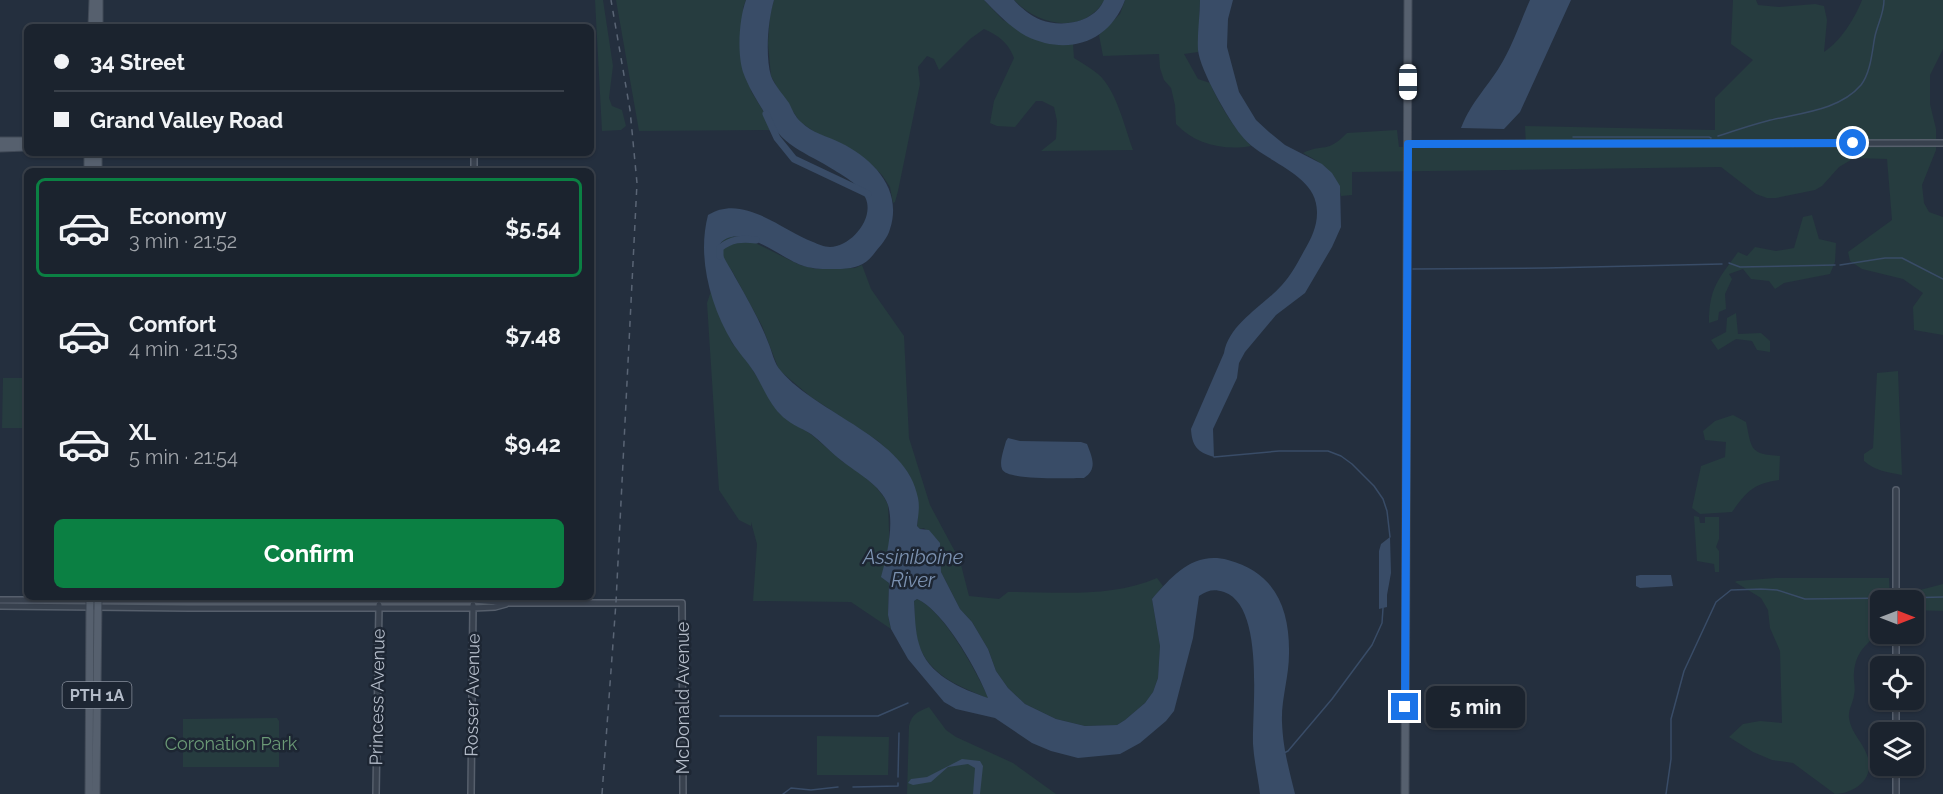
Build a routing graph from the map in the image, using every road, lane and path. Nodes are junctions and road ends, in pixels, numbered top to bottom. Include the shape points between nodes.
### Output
1 (93, 0) edge
2 (99, 0) edge
3 (1408, 0) edge
4 (92, 24) edge
5 (99, 24) edge
6 (0, 141) edge
7 (24, 141) edge
8 (1943, 143) edge
9 (1408, 144) junction
10 (24, 147) edge
11 (0, 148) edge
12 (1896, 490) dead end
13 (1896, 590) edge
14 (0, 600) edge
15 (379, 600) joint
16 (473, 600) edge
17 (482, 600) edge
18 (94, 601) edge
19 (64, 603) junction
20 (511, 603) junction
21 (0, 606) edge
22 (379, 608) junction
23 (473, 608) junction
24 (1896, 776) edge
25 (89, 794) edge
26 (96, 794) edge
27 (376, 794) edge
28 (471, 794) edge
29 (683, 794) edge
30 (1405, 794) edge
31 (1896, 794) edge

1 - 4 main road
2 - 5 main road
3 - 9 main road
6 - 7 main road
8 - 9 street
9 - 30 main road
10 - 11 main road
12 - 13 street
14 - 19 street
15 - 18 street
15 - 22 street, Princess Avenue
16 - 23 street, Rosser Avenue
17 - 20 street
18 - 19 street
18 - 22 street via 187,608
18 - 25 main road, PTH 1A
18 - 26 main road, PTH 1A
19 - 21 street
20 - 23 street
20 - 29 street, McDonald Avenue via 682,603
22 - 23 street
22 - 27 street, Princess Avenue
23 - 28 street, Rosser Avenue
24 - 31 street

